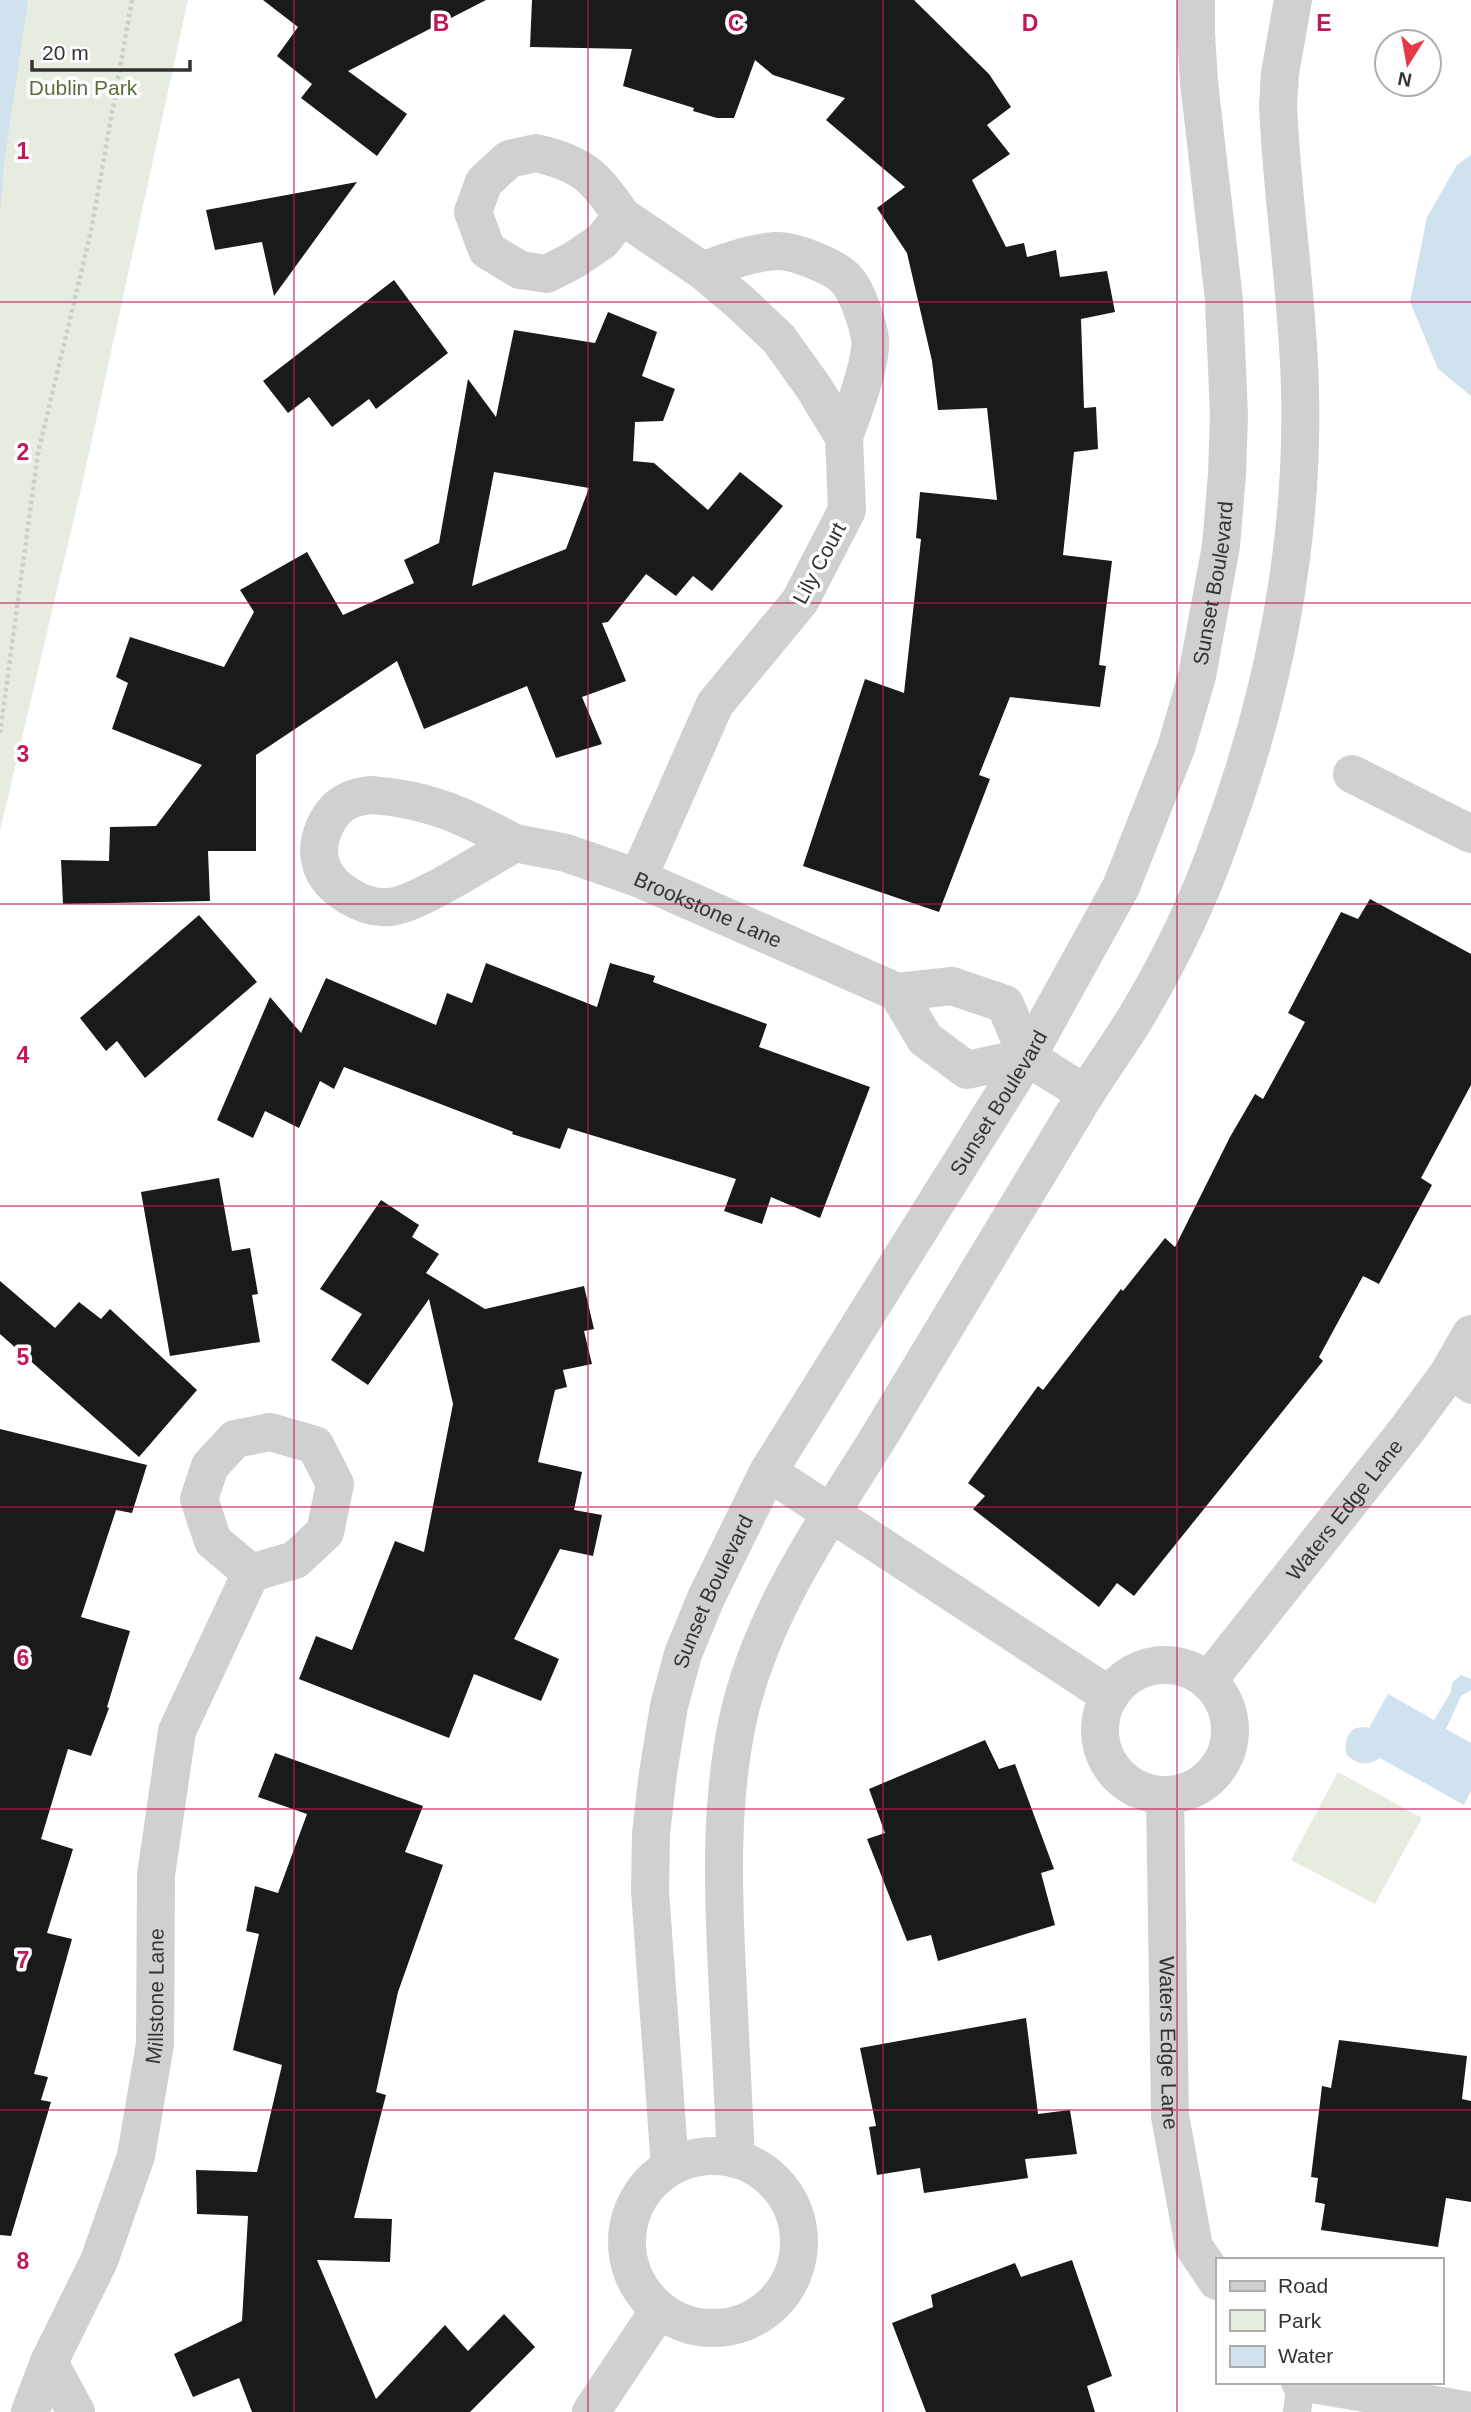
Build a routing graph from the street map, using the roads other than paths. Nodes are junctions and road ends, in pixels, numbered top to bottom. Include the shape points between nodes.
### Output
1 (1196, 0) edge
2 (1293, 0) edge
3 (622, 216) dead end
4 (703, 271) junction
5 (844, 437) junction
6 (1352, 774) dead end
7 (1471, 834) edge
8 (515, 844) dead end
9 (638, 878) junction
10 (897, 992) junction
11 (1027, 1057) junction
12 (1086, 1094) junction
13 (1471, 1334) edge
14 (1460, 1382) edge
15 (768, 1472) junction
16 (830, 1515) junction
17 (251, 1573) dead end
18 (1208, 1681) junction
19 (1110, 1696) junction
20 (1165, 1796) junction
21 (736, 2159) junction
22 (670, 2167) junction
23 (1216, 2280) edge
24 (659, 2310) junction
25 (49, 2362) junction
26 (1301, 2384) edge
27 (1312, 2384) edge
28 (30, 2412) edge
29 (76, 2412) edge
30 (591, 2412) edge
31 (1297, 2412) edge
32 (1471, 2412) edge

1 - 11 street, Sunset Boulevard via 1199,82 1224,300 1228,403 1227,474 1216,573 1197,676 1149,821 1121,887
2 - 12 street via 1278,105 1298,327 1299,473 1276,653 1221,840 1182,935
3 - 4 street, Lily Court
4 - 5 street, Lily Court via 779,339
4 - 5 street via 737,257 779,251 810,258 845,278 862,307 870,340 861,389
5 - 9 street, Lily Court via 847,510 800,601 715,704
6 - 7 street
8 - 9 street, Brookstone Lane via 566,853
9 - 10 street, Brookstone Lane
10 - 11 street via 925,1039 967,1070
10 - 11 street via 951,986 1005,1004
11 - 12 street
11 - 15 street, Sunset Boulevard
12 - 16 street
13 - 14 street, Waters Edge Lane
14 - 18 street, Waters Edge Lane via 1406,1431
15 - 16 street
15 - 22 street, Sunset Boulevard via 683,1654 658,1773 650,1891
16 - 19 street
16 - 21 street via 761,1642 731,1756 723,1900
17 - 25 street, Millstone Lane via 177,1731 156,1875 155,2044 136,2156 99,2261
18 - 19 street via 1169,1665 1148,1667 1129,1676
18 - 20 street via 1222,1698 1230,1719 1222,1763 1207,1780 1187,1792
19 - 20 street via 1100,1728 1102,1749 1112,1768 1126,1783
20 - 23 street, Waters Edge Lane via 1170,2116 1194,2247
21 - 22 street via 713,2156
21 - 24 street via 771,2180 794,2214 799,2241 791,2277 762,2312 738,2325 710,2328 683,2323
22 - 24 street via 648,2184 633,2208 626,2235 629,2263 640,2289
24 - 30 street
25 - 28 street, Millstone Lane
25 - 29 street
26 - 31 lane
27 - 32 street

